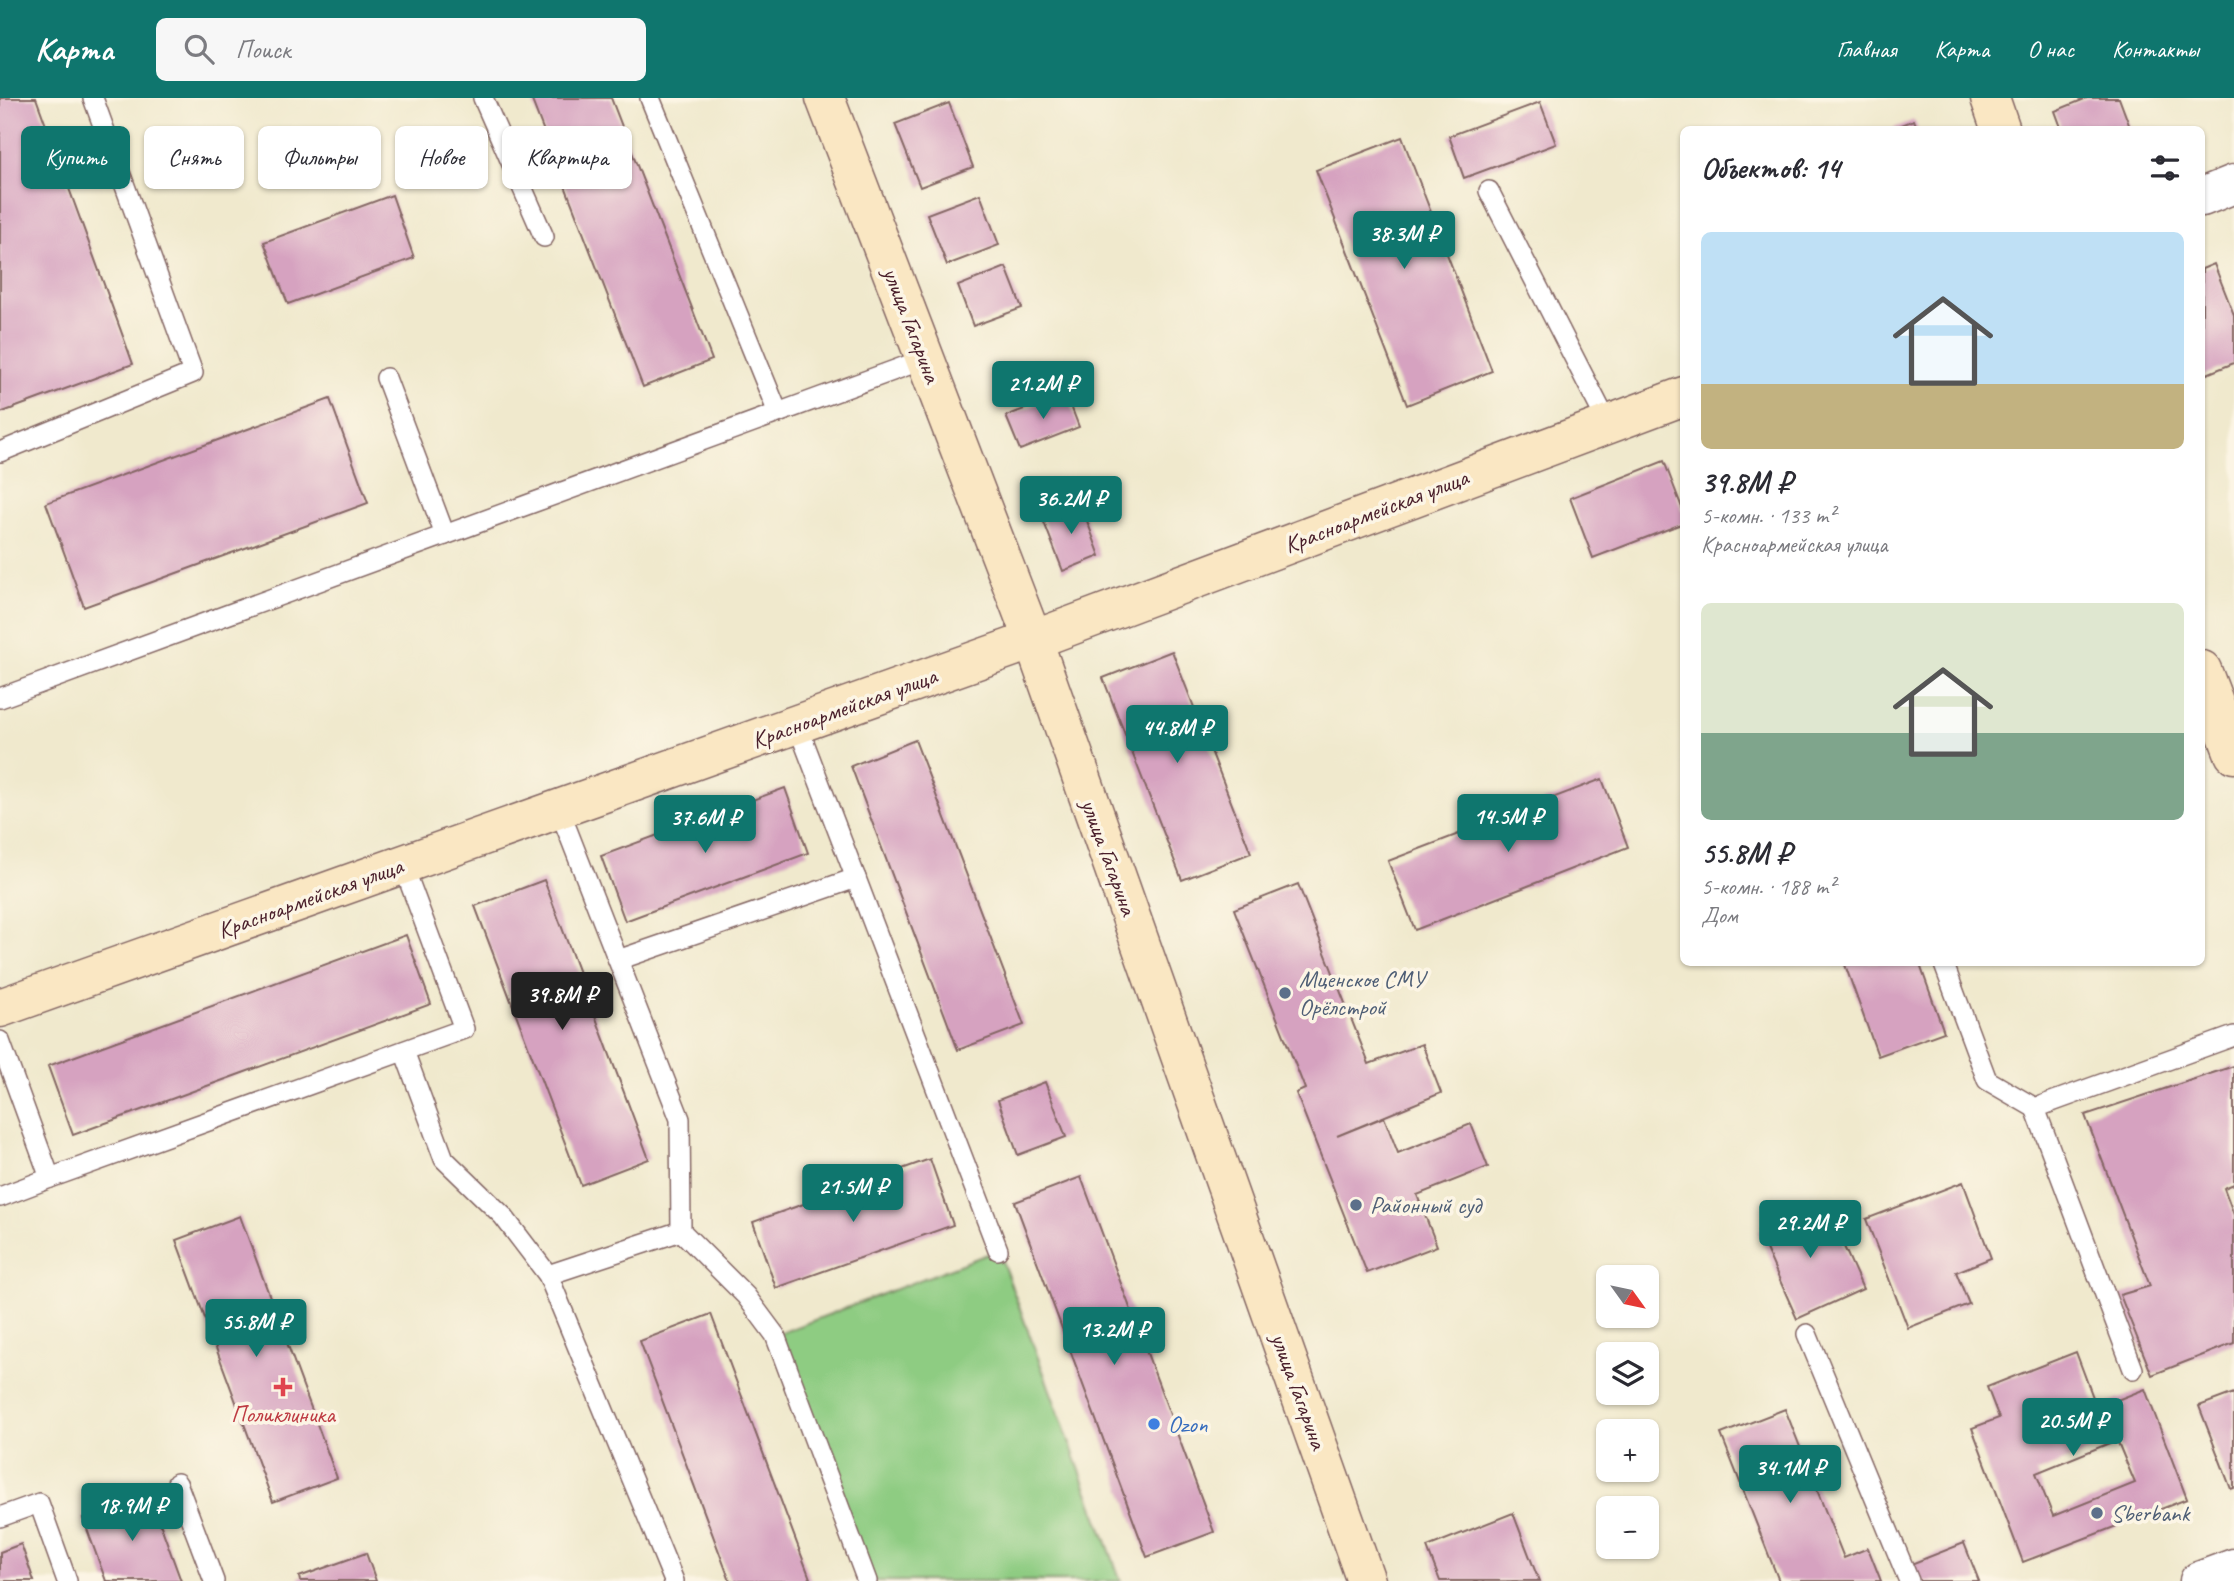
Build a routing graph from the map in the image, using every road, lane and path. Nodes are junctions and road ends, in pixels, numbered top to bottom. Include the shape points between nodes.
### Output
1 (93, 98) edge
2 (483, 98) edge
3 (650, 98) edge
4 (825, 98) edge
5 (1990, 98) edge
6 (2000, 126) edge
7 (2234, 184) edge
8 (1489, 191) dead end
9 (2205, 196) edge
10 (544, 237) dead end
11 (925, 359) junction
12 (386, 378) dead end
13 (1680, 397) edge
14 (778, 413) junction
15 (1608, 424) junction
16 (0, 452) edge
17 (446, 535) junction
18 (1032, 640) junction
19 (2205, 678) edge
20 (0, 698) edge
21 (797, 724) junction
22 (2232, 745) edge
23 (559, 809) junction
24 (403, 865) junction
25 (856, 878) junction
26 (618, 960) junction
27 (1944, 966) edge
28 (0, 1009) edge
29 (2234, 1036) edge
30 (0, 1041) edge
31 (404, 1051) junction
32 (2035, 1108) junction
33 (50, 1178) junction
34 (0, 1197) edge
35 (681, 1231) junction
36 (998, 1250) dead end
37 (548, 1275) junction
38 (1807, 1334) dead end
39 (2133, 1369) dead end
40 (177, 1483) dead end
41 (0, 1517) edge
42 (2234, 1568) edge
43 (67, 1581) edge
44 (214, 1581) edge
45 (674, 1581) edge
46 (867, 1581) edge
47 (1366, 1581) edge
48 (1909, 1581) edge
49 (2199, 1581) edge

1 - 16 lane via 192,373
2 - 10 lane
3 - 14 lane
4 - 11 street, улица Гагарина
5 - 6 street
7 - 9 street
8 - 15 lane
11 - 14 lane
11 - 18 street, улица Гагарина
12 - 17 lane
13 - 15 street, Красноармейская улица
14 - 17 lane
15 - 18 street, Красноармейская улица
17 - 20 lane
18 - 21 street, Красноармейская улица
18 - 47 street, улица Гагарина
19 - 22 street
21 - 23 street, Красноармейская улица
21 - 25 lane
23 - 24 street, Красноармейская улица
23 - 26 lane
24 - 28 street, Красноармейская улица
24 - 31 lane via 464,1029
25 - 26 lane
25 - 36 lane
26 - 35 lane via 680,1119
27 - 32 lane via 1987,1080
29 - 32 lane
30 - 33 lane
31 - 33 lane
31 - 37 lane via 444,1158 503,1216
32 - 39 lane
33 - 34 lane
35 - 37 lane
35 - 46 lane via 746,1296 775,1335
37 - 45 lane
38 - 48 lane
40 - 44 lane
41 - 43 lane via 39,1503
42 - 49 street

